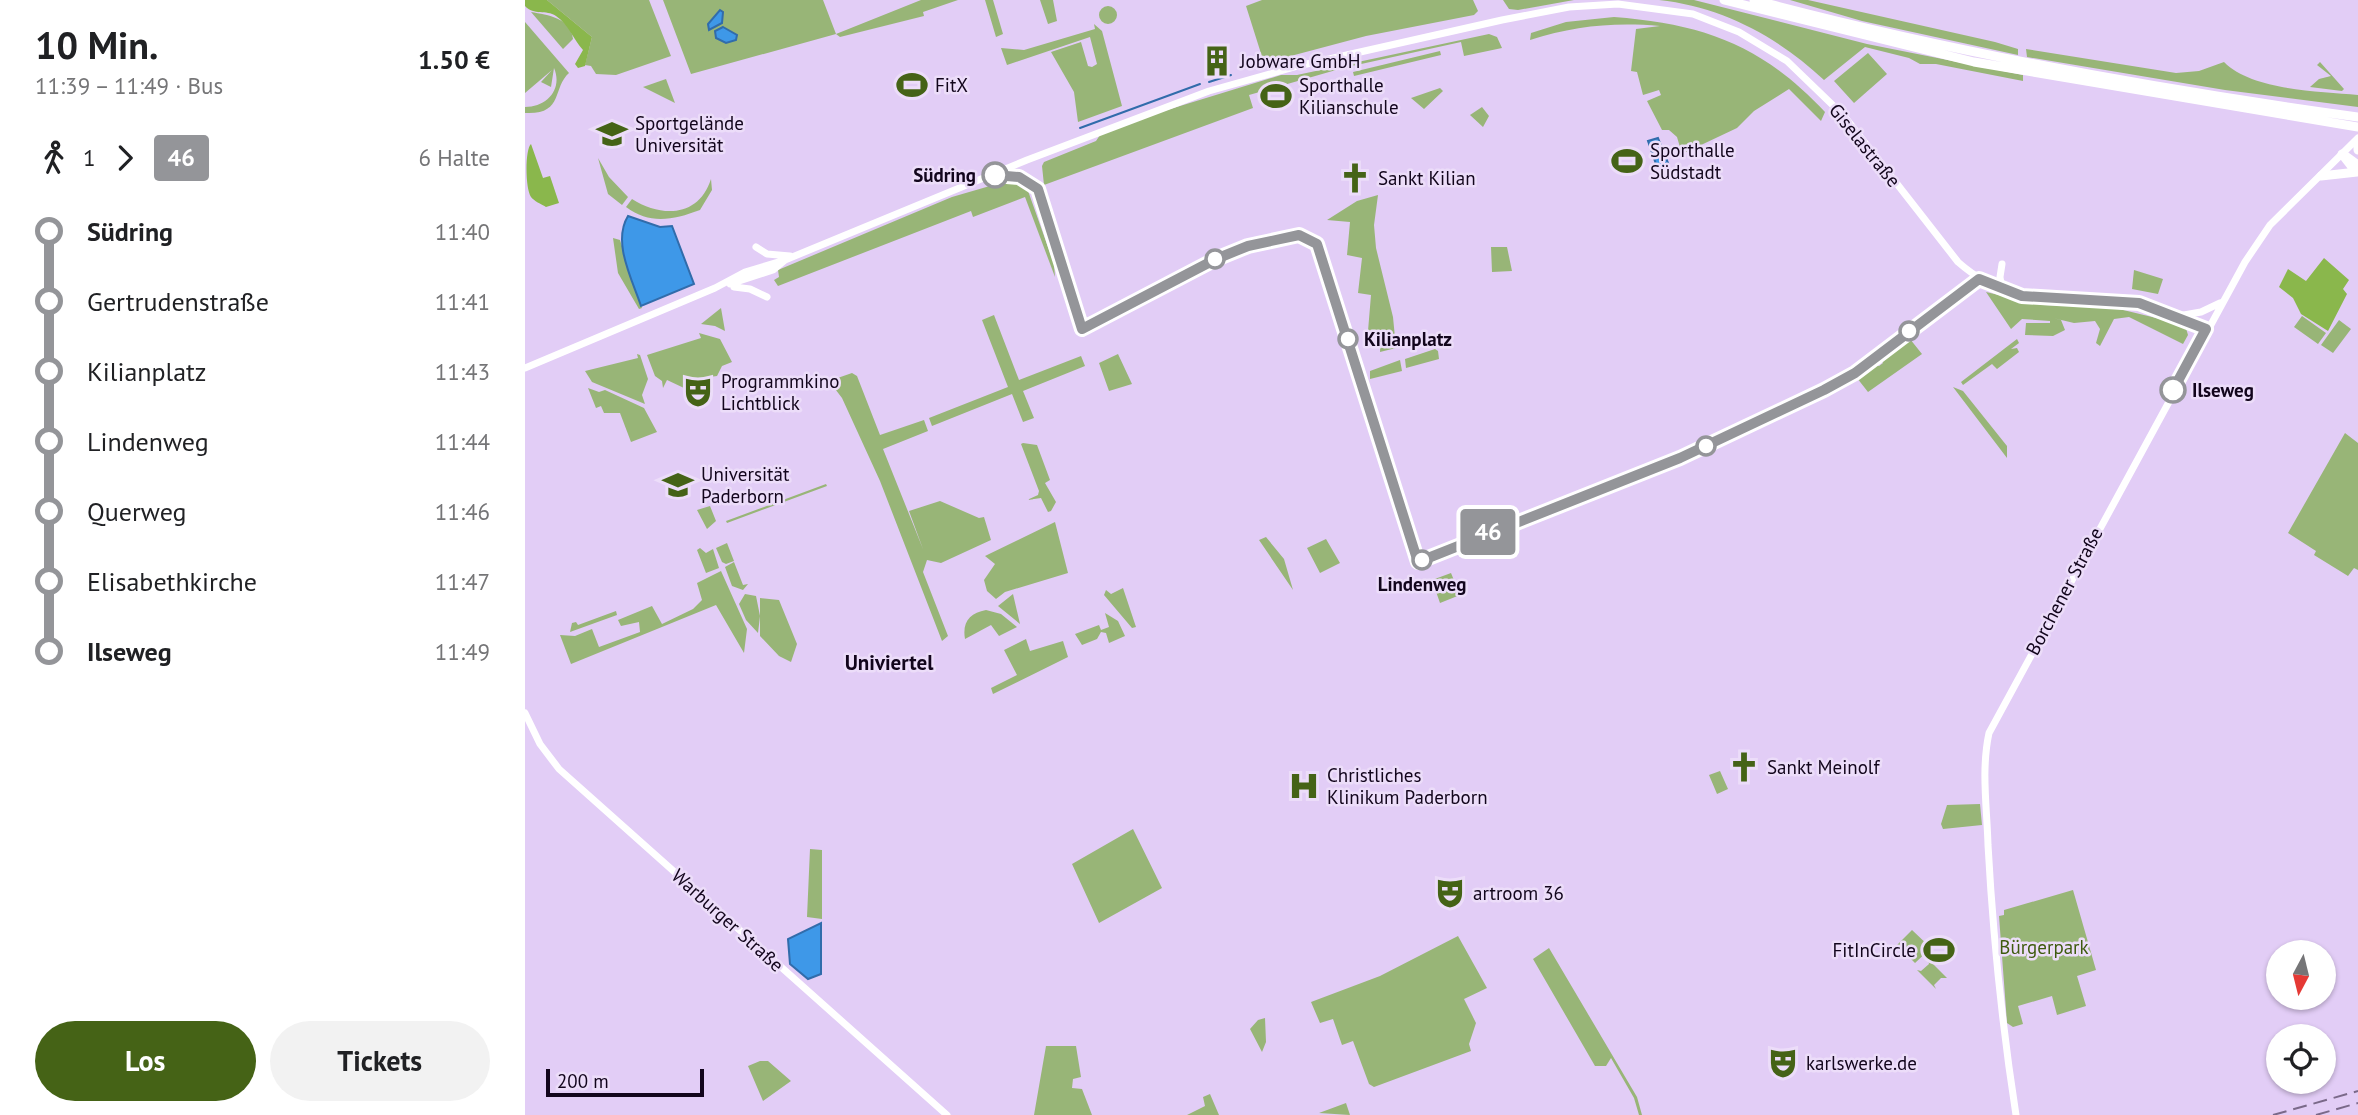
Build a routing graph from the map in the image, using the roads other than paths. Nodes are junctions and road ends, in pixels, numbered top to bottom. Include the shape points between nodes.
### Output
1 (1724, 0) edge
2 (1754, 0) edge
3 (2354, 117) edge
4 (2358, 127) edge
5 (2358, 140) edge
6 (2358, 150) edge
7 (2342, 154) junction
8 (2357, 170) edge
9 (991, 175) junction
10 (2321, 176) junction
11 (1038, 189) dead end
12 (756, 247) dead end
13 (795, 256) junction
14 (2003, 264) dead end
15 (715, 288) junction
16 (2002, 290) junction
17 (767, 297) dead end
18 (2221, 303) junction
19 (2177, 316) junction
20 (2206, 329) junction
21 (525, 368) edge
22 (525, 713) edge
23 (947, 1115) edge
24 (2016, 1115) edge

1 - 4 highway via 1974,62
2 - 3 highway via 2000,58
5 - 6 highway
5 - 7 main road, Borchener Straße
7 - 8 highway
7 - 10 main road, Borchener Straße
8 - 10 highway
9 - 11 main road via 1019,177
9 - 13 main road
9 - 16 main road, Giselastraße via 1153,110 1250,78 1569,7 1644,5 1693,14 1763,44 1809,79 1845,116 1958,262
10 - 18 main road, Borchener Straße via 2270,225
12 - 13 main road via 767,254
13 - 15 main road via 773,270
14 - 16 main road
15 - 17 main road via 739,286
15 - 21 main road
16 - 19 main road, Giselastraße via 2041,299 2139,303
18 - 19 main road via 2201,313
18 - 20 main road, Borchener Straße
19 - 20 main road, Giselastraße
20 - 24 main road, Borchener Straße via 1989,733 1984,776 2000,1020
22 - 23 main road, Warburger Straße via 559,769

